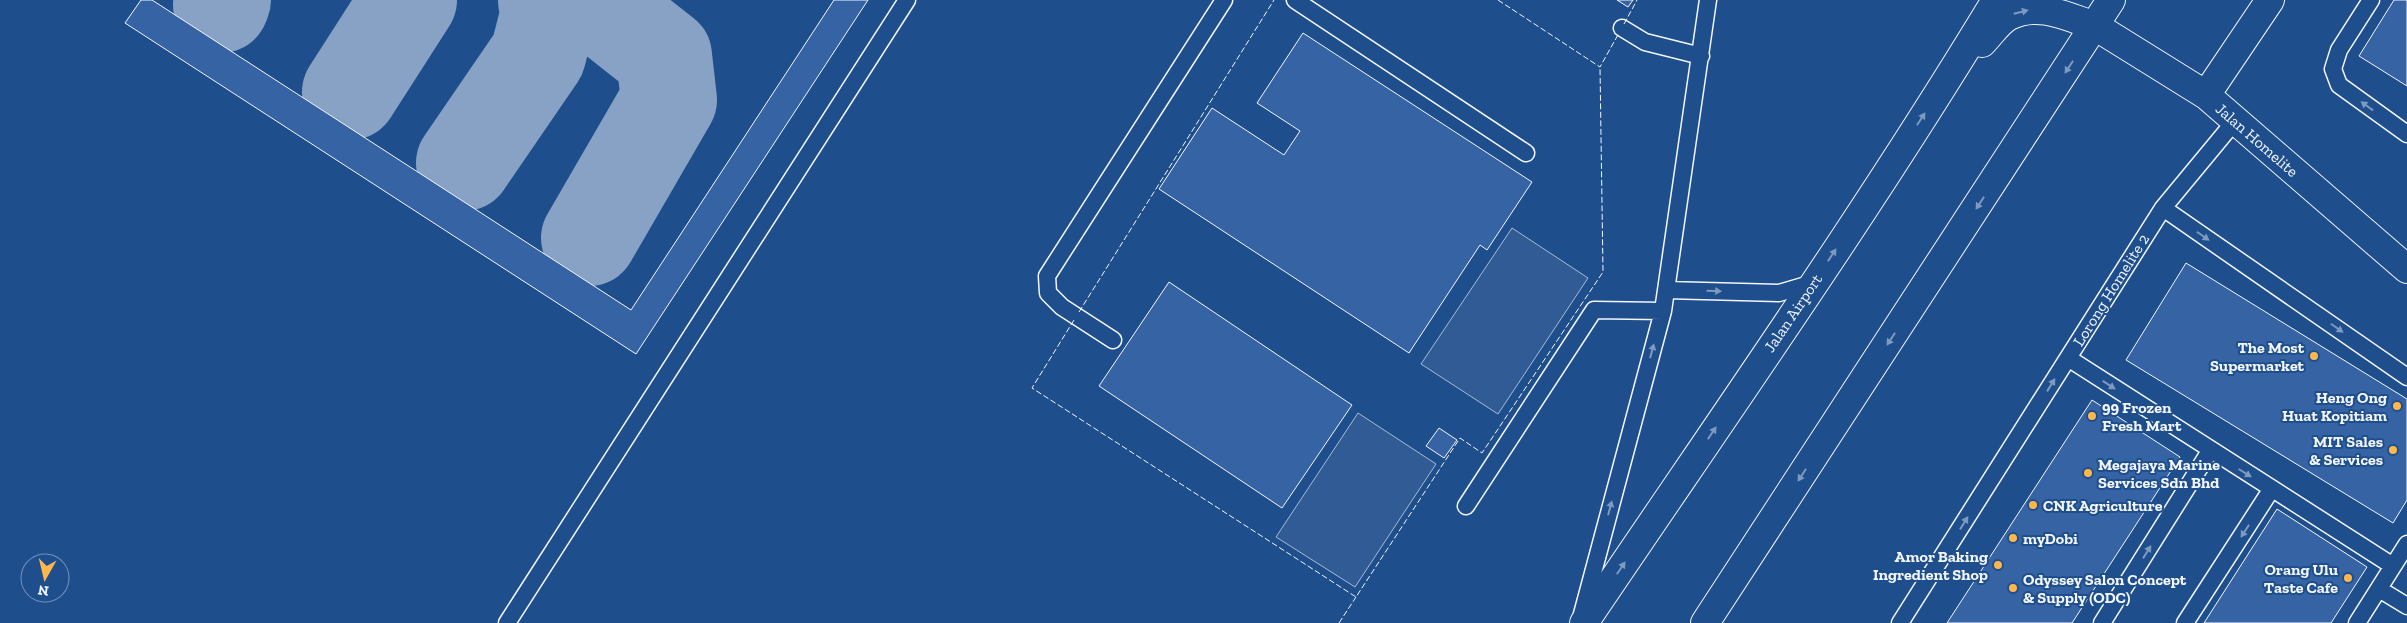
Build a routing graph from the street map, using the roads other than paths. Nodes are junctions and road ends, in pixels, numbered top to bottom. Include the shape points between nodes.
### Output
1 (907, 0) edge
2 (1224, 0) edge
3 (1295, 0) edge
4 (1708, 0) edge
5 (1996, 0) edge
6 (2111, 0) edge
7 (2270, 0) edge
8 (2370, 0) edge
9 (2095, 26) junction
10 (1622, 28) dead end
11 (1701, 56) junction
12 (1948, 79) junction
13 (2206, 95) junction
14 (2235, 121) junction
15 (2407, 134) edge
16 (1526, 153) dead end
17 (2163, 208) junction
18 (2407, 269) edge
19 (1814, 283) junction
20 (1666, 290) junction
21 (1663, 311) junction
22 (1113, 340) dead end
23 (2068, 358) junction
24 (2407, 377) edge
25 (2210, 451) junction
26 (2271, 490) junction
27 (1466, 506) dead end
28 (2407, 544) edge
29 (2393, 566) junction
30 (2379, 589) junction
31 (2407, 606) edge
32 (507, 623) edge
33 (1580, 623) edge
34 (1584, 623) edge
35 (1705, 623) edge
36 (1900, 623) edge
37 (2102, 623) edge
38 (2185, 623) edge
39 (2357, 623) edge

1 - 32 lane
2 - 22 lane via 1047,276 1048,293 1062,307
3 - 16 lane
4 - 11 lane
5 - 12 main road, Jalan Airport
6 - 9 main road
7 - 13 main road
15 -> 8 lane via 2339,85 2333,69 2339,50
12 -> 9 main road, Jalan Homelite via 2008,16 2025,10 2049,10
9 - 13 main road, Jalan Homelite
9 -> 35 main road
10 - 11 lane via 1645,42
11 - 20 lane
19 -> 12 main road, Jalan Airport
13 - 14 main road, Jalan Homelite
14 - 17 lane, Lorong Homelite 2
14 - 18 main road, Jalan Homelite
17 - 23 lane, Lorong Homelite 2
17 -> 24 lane
20 -> 19 lane via 1779,293
34 -> 19 main road, Jalan Airport
20 - 21 lane
21 - 27 lane via 1594,310
33 -> 21 lane
23 -> 25 lane
36 -> 23 lane, Lorong Homelite 2
25 -> 26 lane
37 -> 25 lane
26 - 29 lane
26 -> 38 lane
28 - 29 lane
29 - 30 lane
30 - 31 lane
30 - 39 lane

